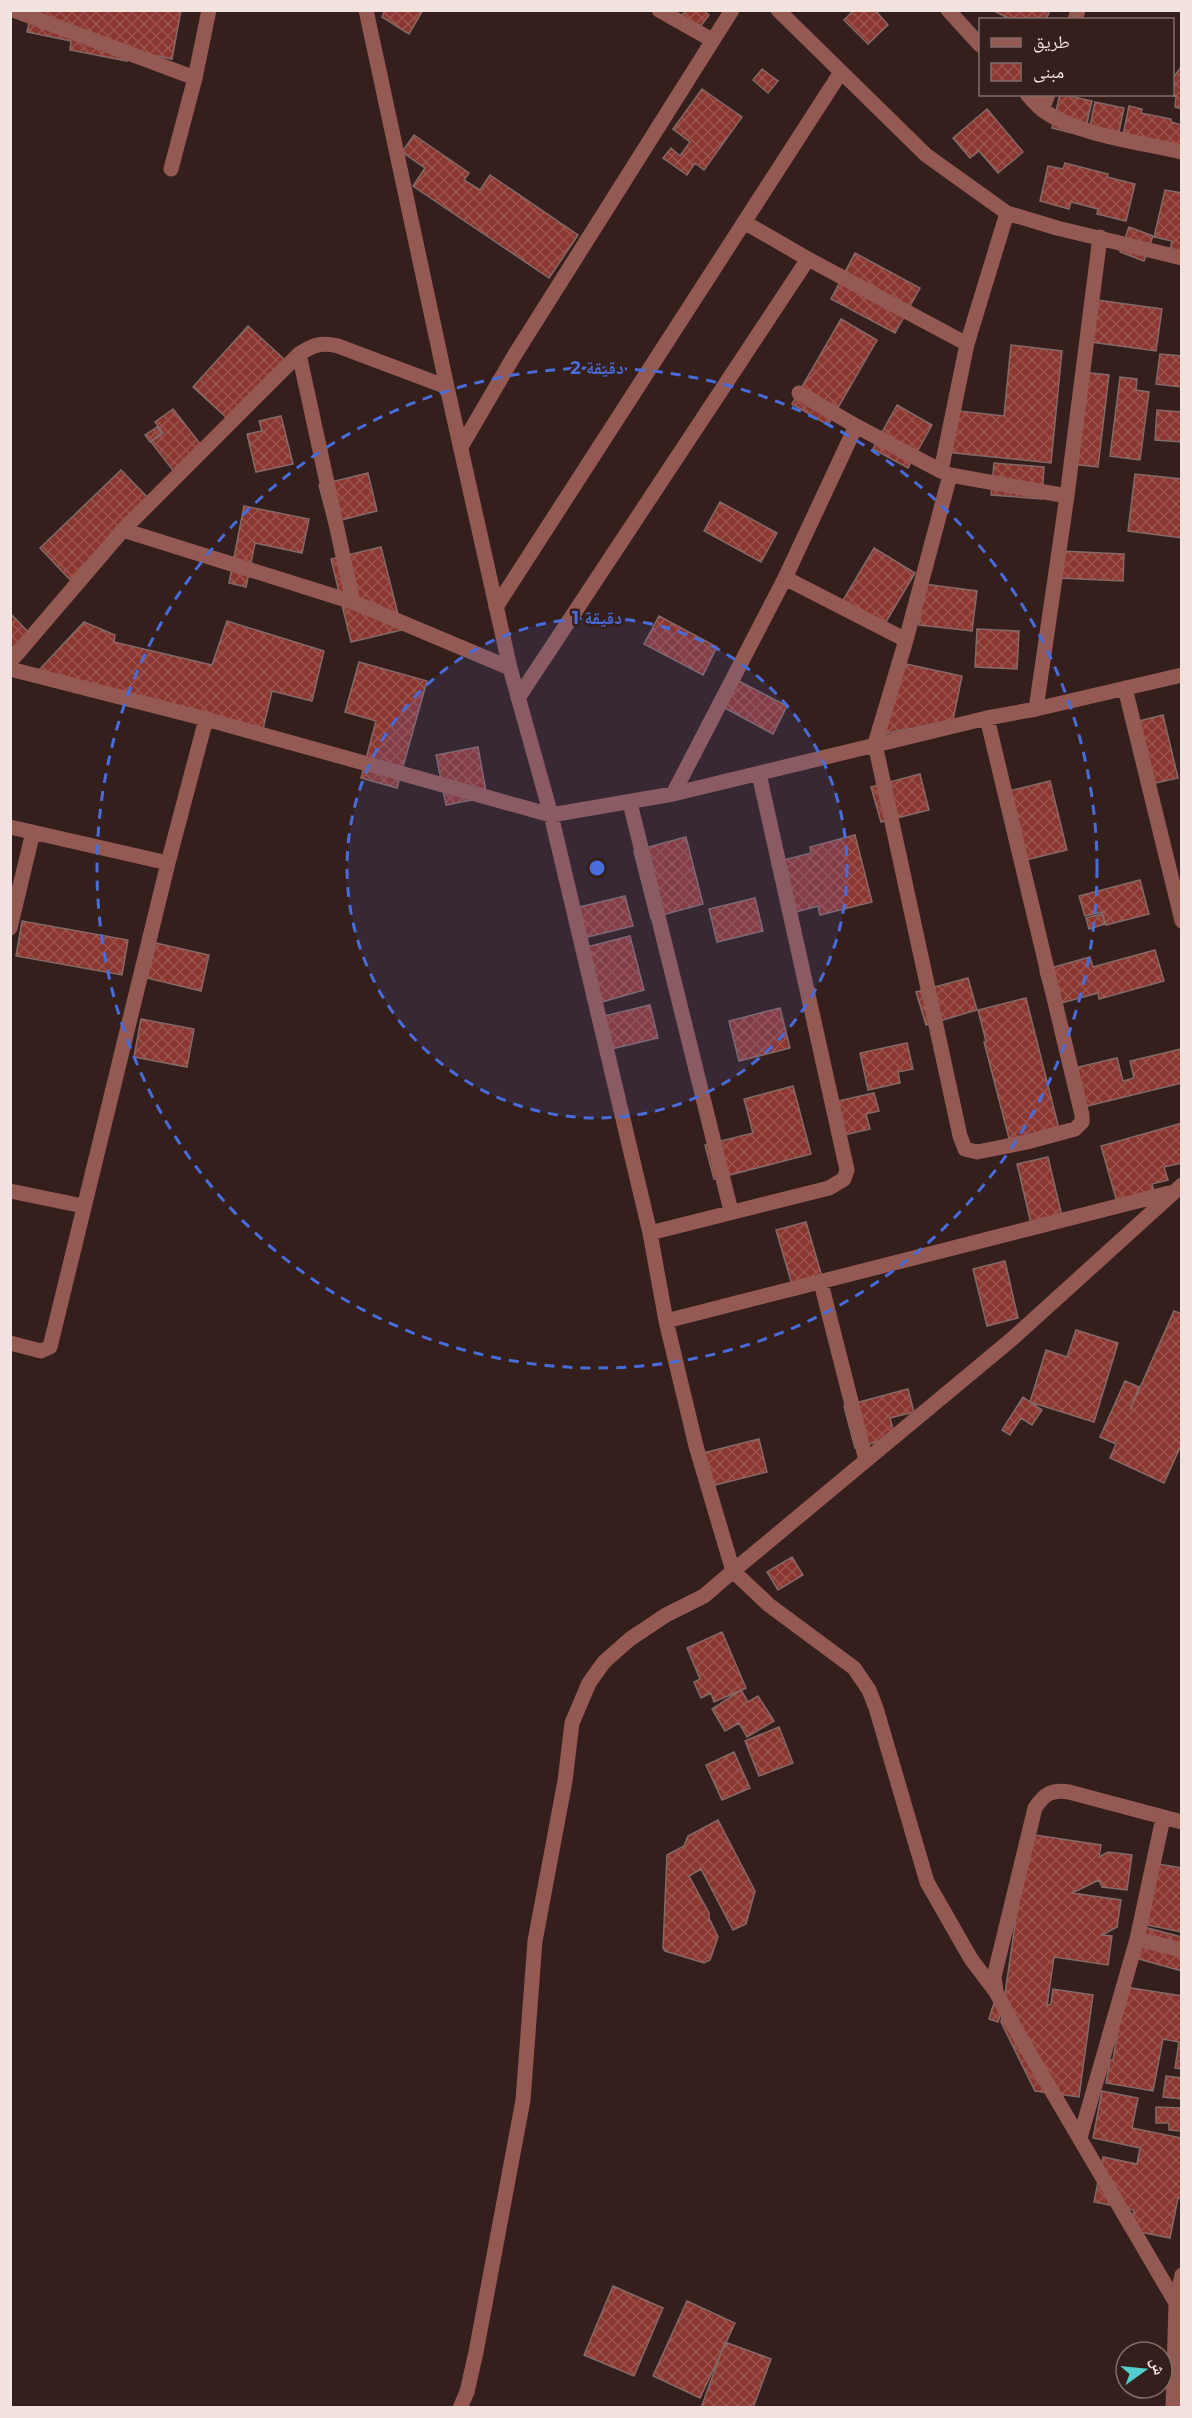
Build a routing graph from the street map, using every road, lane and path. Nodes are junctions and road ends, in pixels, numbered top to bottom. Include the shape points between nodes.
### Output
1 (13, 10) edge
2 (209, 10) edge
3 (366, 10) edge
4 (659, 10) edge
5 (732, 10) edge
6 (778, 10) edge
7 (948, 10) edge
8 (712, 40) junction
9 (979, 43) edge
10 (841, 72) junction
11 (195, 78) junction
12 (1029, 96) edge
13 (1047, 96) edge
14 (1042, 110) junction
15 (1182, 152) edge
16 (171, 169) dead end
17 (1007, 213) junction
18 (744, 222) junction
19 (1100, 237) junction
20 (1182, 258) edge
21 (808, 259) junction
22 (967, 344) junction
23 (299, 354) junction
24 (447, 387) junction
25 (799, 393) dead end
26 (856, 426) junction
27 (461, 447) junction
28 (945, 473) junction
29 (1067, 496) junction
30 (123, 530) junction
31 (785, 578) junction
32 (353, 602) junction
33 (496, 607) junction
34 (906, 640) junction
35 (10, 662) edge
36 (510, 668) junction
37 (10, 669) edge
38 (1182, 675) edge
39 (1125, 688) junction
40 (518, 698) junction
41 (1036, 710) junction
42 (987, 718) junction
43 (206, 719) junction
44 (875, 744) junction
45 (759, 774) junction
46 (673, 794) junction
47 (630, 803) junction
48 (551, 815) junction
49 (10, 827) edge
50 (33, 832) junction
51 (168, 863) junction
52 (1176, 867) edge
53 (1182, 921) edge
54 (10, 928) edge
55 (1177, 1189) edge
56 (10, 1191) edge
57 (83, 1206) junction
58 (731, 1211) junction
59 (650, 1233) junction
60 (821, 1283) junction
61 (666, 1321) junction
62 (10, 1343) edge
63 (866, 1460) junction
64 (733, 1571) junction
65 (1163, 1818) junction
66 (1182, 1822) edge
67 (1137, 1939) junction
68 (1182, 1950) edge
69 (996, 1992) junction
70 (1080, 2138) junction
71 (1182, 2275) edge
72 (1179, 2304) edge
73 (460, 2408) edge
74 (1173, 2408) edge

1 - 11 street
2 - 11 street
3 - 24 street
4 - 8 street
5 - 8 street
6 - 10 street
7 - 9 street
8 - 27 street
10 - 17 street via 926,155
10 - 18 street
11 - 16 street
12 - 14 street
13 - 14 street
14 - 15 street via 1082,129
17 - 19 street
17 - 22 street
18 - 21 street
18 - 33 street
19 - 20 street
19 - 29 street
21 - 22 street
21 - 40 street
22 - 28 street
23 - 24 street via 313,345 326,343
23 - 30 street
23 - 32 street
24 - 27 street
25 - 26 street
26 - 28 street
26 - 31 street
27 - 33 street
28 - 29 street
28 - 34 street
29 - 41 street
30 - 32 street
30 - 35 street
31 - 34 street
31 - 46 street
32 - 36 street
33 - 36 street
34 - 44 street
36 - 40 street
37 - 43 street
38 - 39 street
39 - 41 street
39 - 52 street
40 - 48 street
41 - 42 street
42 - 44 street
42 - 44 street via 1082,1115 1082,1122 1075,1129 1027,1142 974,1152 962,1145
43 - 48 street
43 - 51 street
44 - 45 street
45 - 46 street
45 - 58 street via 847,1170 844,1179 829,1188
46 - 47 street
47 - 48 street
47 - 58 street
48 - 59 street
49 - 50 street
50 - 51 street
50 - 54 street
51 - 57 street
52 - 53 street
55 - 60 street
55 - 63 street via 1012,1339
56 - 57 street
57 - 62 street via 50,1347 44,1351
58 - 59 street
59 - 61 street
60 - 61 street
60 - 63 street
61 - 64 street via 696,1446
63 - 64 street
64 - 69 street via 769,1605 862,1677 879,1719 927,1882 970,1959
64 - 73 street via 710,1592 666,1615 604,1662 589,1683 572,1724 535,1941 523,2100 476,2352
65 - 66 street
65 - 67 street
65 - 69 street via 1058,1790 1040,1799 995,1966
67 - 68 street
67 - 70 street
69 - 70 street
70 - 72 street
71 - 72 street
72 - 74 street

